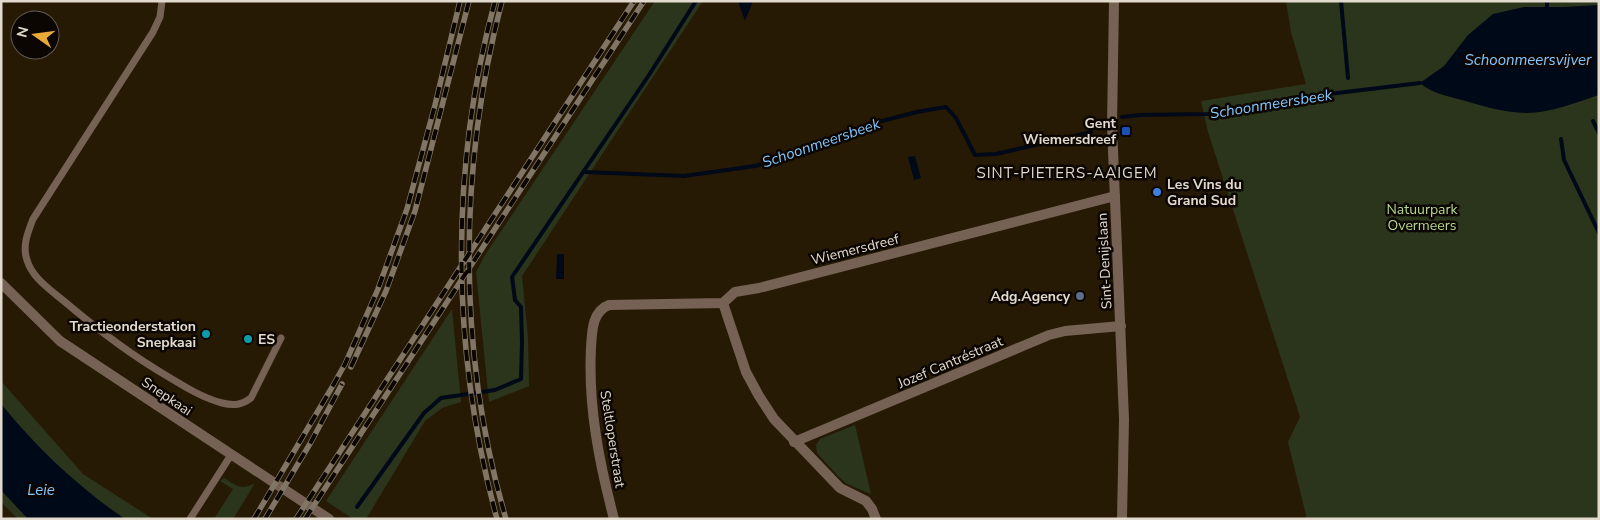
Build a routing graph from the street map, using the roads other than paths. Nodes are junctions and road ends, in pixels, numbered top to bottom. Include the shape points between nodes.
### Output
1 (162, 1) edge
2 (1114, 1) edge
3 (1115, 196) junction
4 (1, 283) edge
5 (723, 303) junction
6 (1120, 326) junction
7 (281, 338) dead end
8 (794, 442) junction
9 (230, 455) junction
10 (190, 519) edge
11 (329, 519) edge
12 (614, 519) edge
13 (876, 519) edge
14 (1122, 519) edge

1 - 7 lane via 153,32 33,219 25,246 26,259 33,273 49,289 101,331 150,366 223,404 242,404 251,398
2 - 3 street, Sint-Denijslaan via 1112,126
3 - 5 street, Wiemersdreef via 735,292
3 - 6 street, Sint-Denijslaan
4 - 9 street, Snepkaai via 60,341
5 - 8 street via 746,372 774,419
5 - 12 street, Steltloperstraat via 609,304 596,315 591,397 599,456
6 - 8 street, Jozef Cantréstraat via 1049,335
6 - 14 street, Sint-Denijslaan via 1124,420
8 - 13 street via 840,488 866,501
9 - 10 lane
9 - 11 street, Snepkaai

